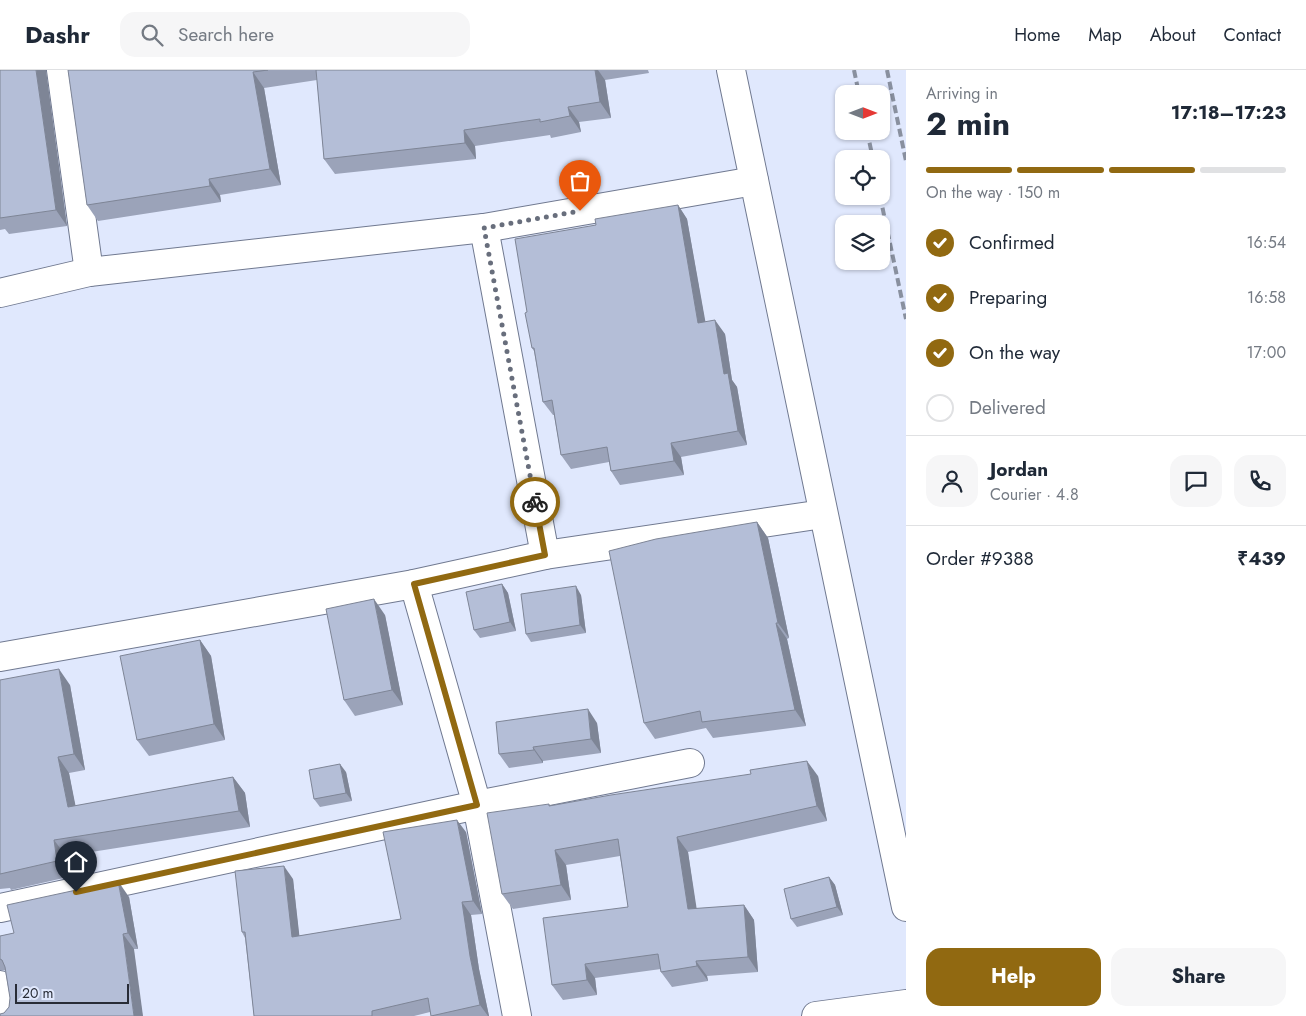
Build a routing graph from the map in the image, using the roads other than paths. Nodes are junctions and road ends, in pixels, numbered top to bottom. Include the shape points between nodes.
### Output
1 (61, 70) edge
2 (731, 70) edge
3 (754, 180) junction
4 (484, 228) junction
5 (89, 272) junction
6 (0, 293) edge
7 (823, 514) junction
8 (545, 555) junction
9 (414, 584) junction
10 (0, 657) edge
11 (690, 763) dead end
12 (477, 805) junction
13 (906, 906) edge
14 (0, 908) edge
15 (0, 986) edge
16 (906, 1004) edge
17 (6, 1016) edge
18 (517, 1016) edge
19 (816, 1016) edge

1 - 5 street
2 - 3 street
3 - 4 street
3 - 7 street
4 - 5 street
4 - 8 street
5 - 6 street
7 - 8 street
7 - 13 street
8 - 9 street
9 - 10 street
9 - 12 street
11 - 12 street
12 - 14 street
12 - 18 street
15 - 17 street
16 - 19 street

